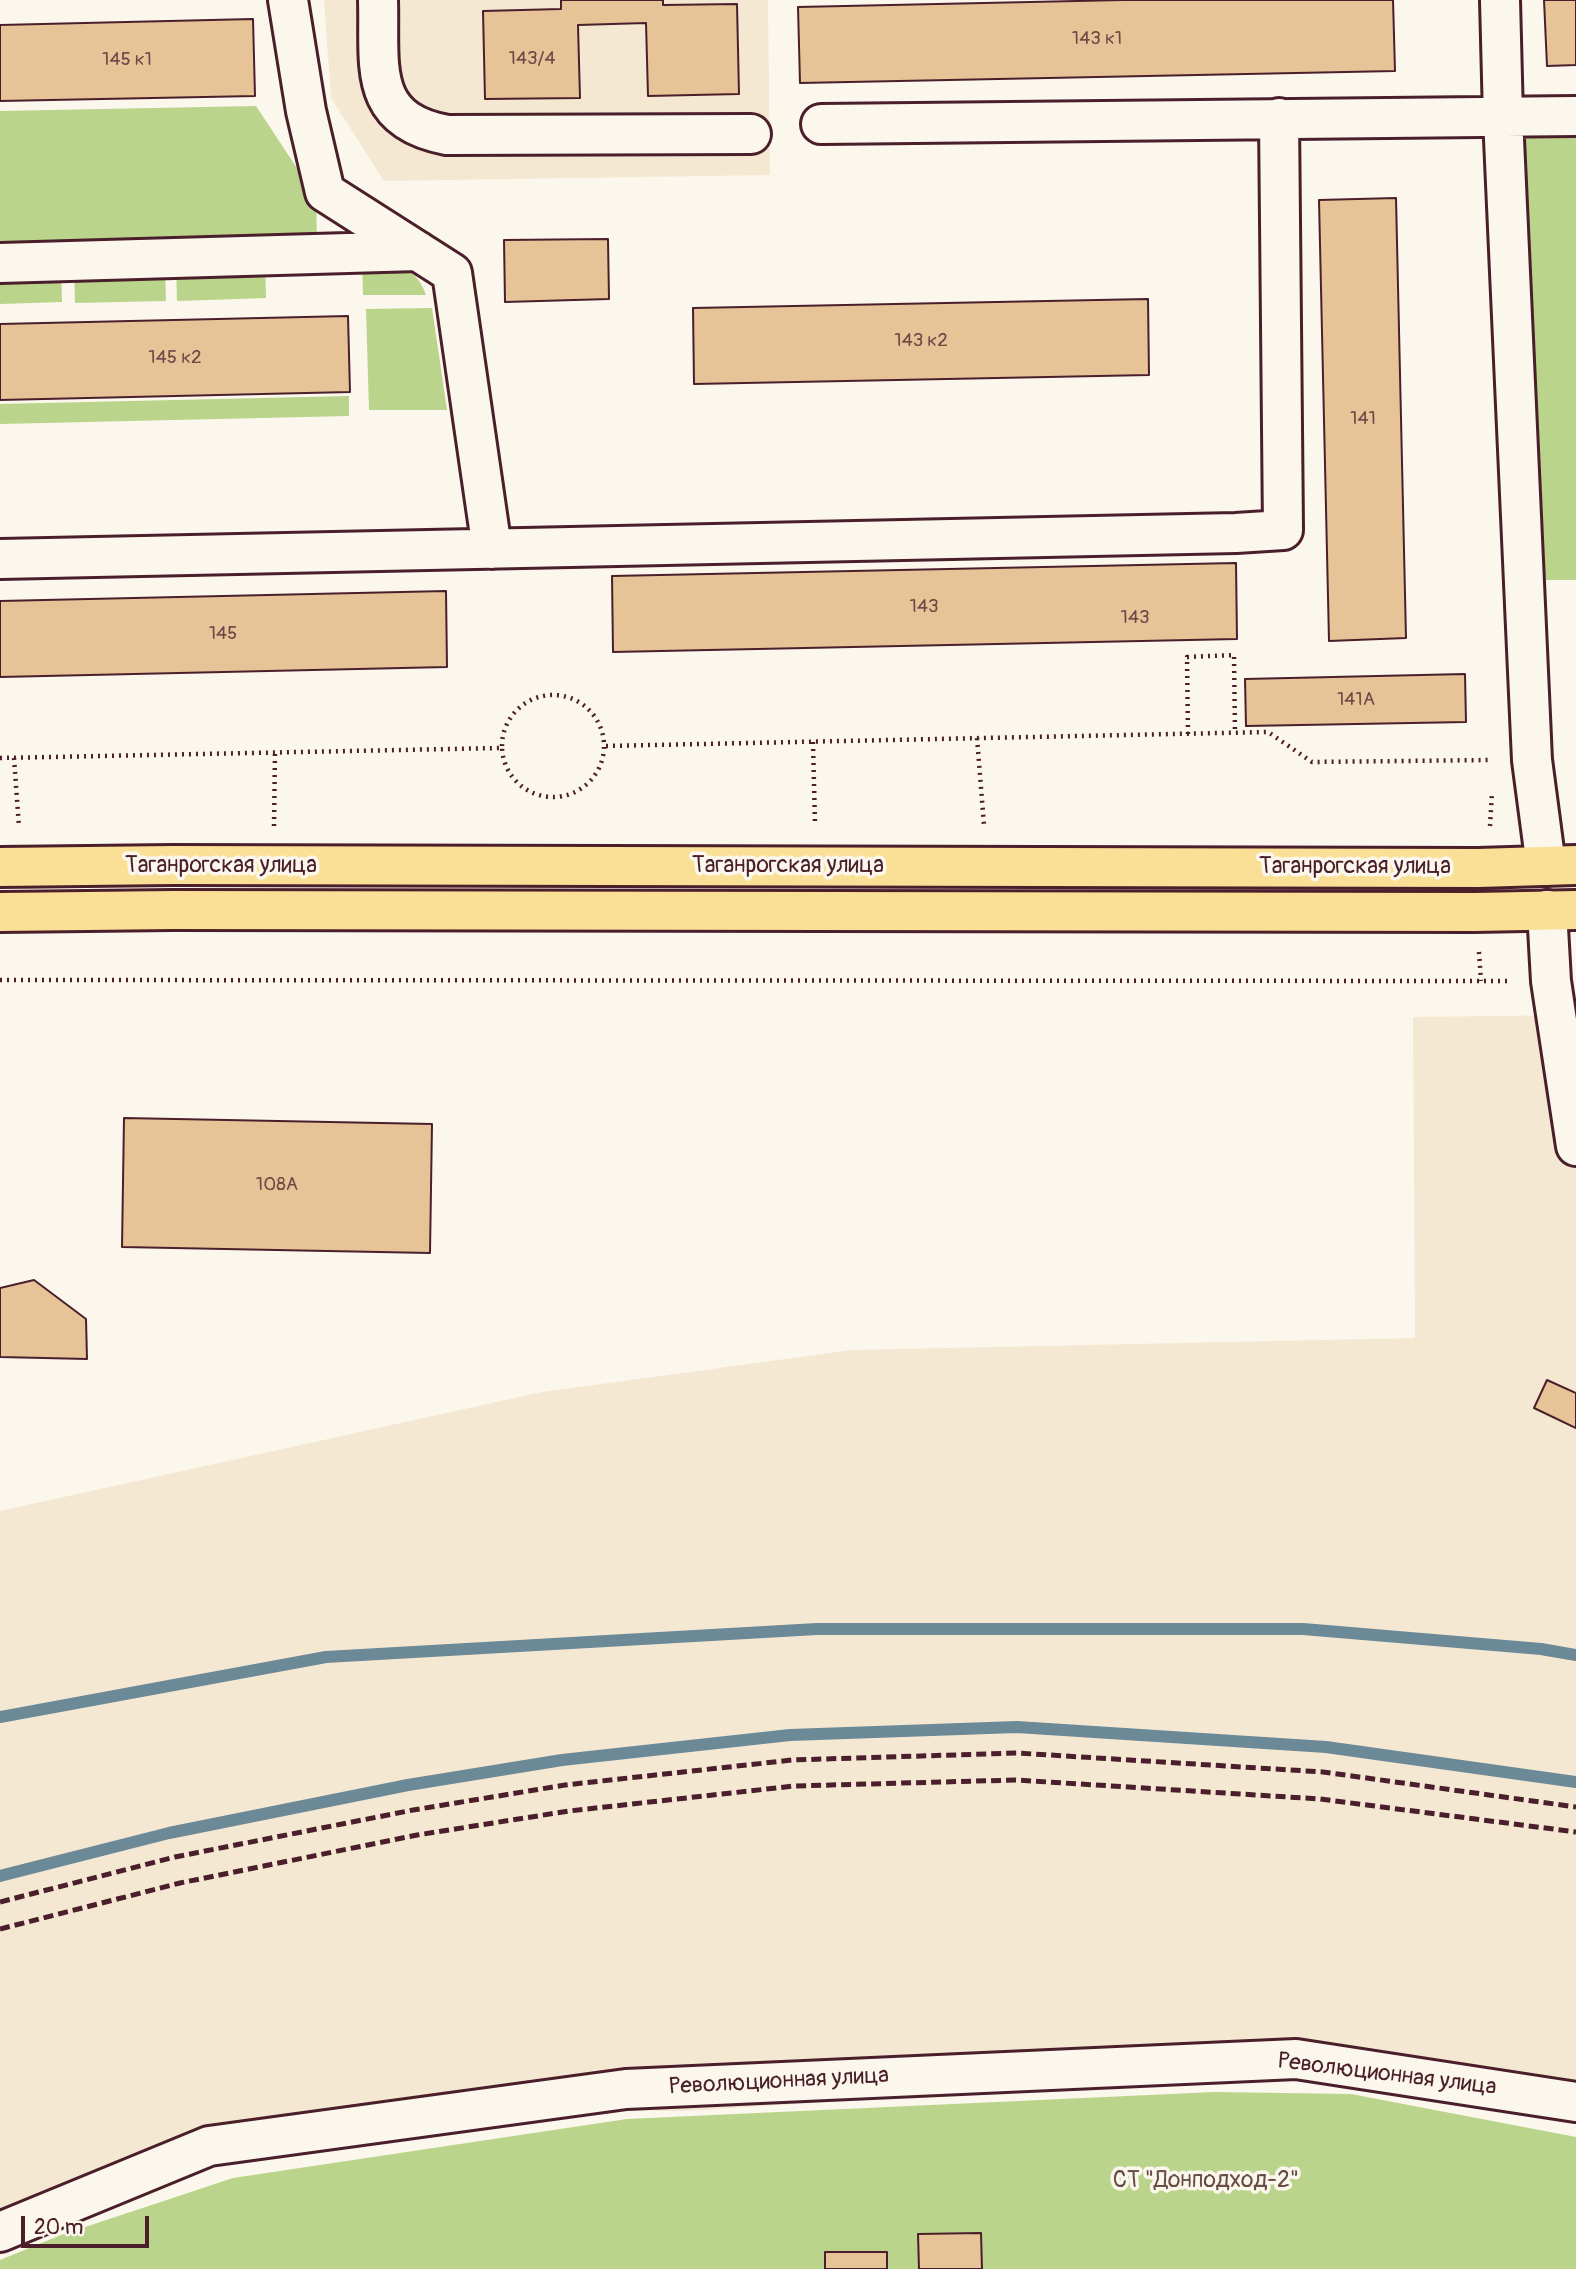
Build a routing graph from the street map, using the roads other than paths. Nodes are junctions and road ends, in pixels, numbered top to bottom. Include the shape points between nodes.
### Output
1 (288, 0) edge
2 (378, 0) edge
3 (1500, 0) edge
4 (1576, 116) edge
5 (1279, 117) junction
6 (1503, 117) junction
7 (821, 124) dead end
8 (751, 134) dead end
9 (418, 251) junction
10 (0, 263) edge
11 (492, 549) junction
12 (0, 559) edge
13 (10, 853) edge
14 (1561, 865) edge
15 (1562, 910) edge
16 (0, 912) edge
17 (1576, 1146) edge
18 (1576, 2102) edge
19 (0, 2232) edge

1 - 9 lane via 325,192
2 - 8 lane via 384,95 410,123 427,131 447,135
3 - 6 lane
4 - 6 lane
5 - 6 lane
5 - 7 lane
5 - 11 lane via 1283,530
6 - 14 lane via 1531,760
9 - 10 lane
9 - 11 lane via 453,273
11 - 12 lane
13 - 14 main road, Таганрогская улица via 173,865
14 - 15 main road
15 - 16 main road, Таганрогская улица
15 - 17 lane via 1551,981
18 - 19 lane, Революционная улица via 1296,2059 626,2089 209,2146

